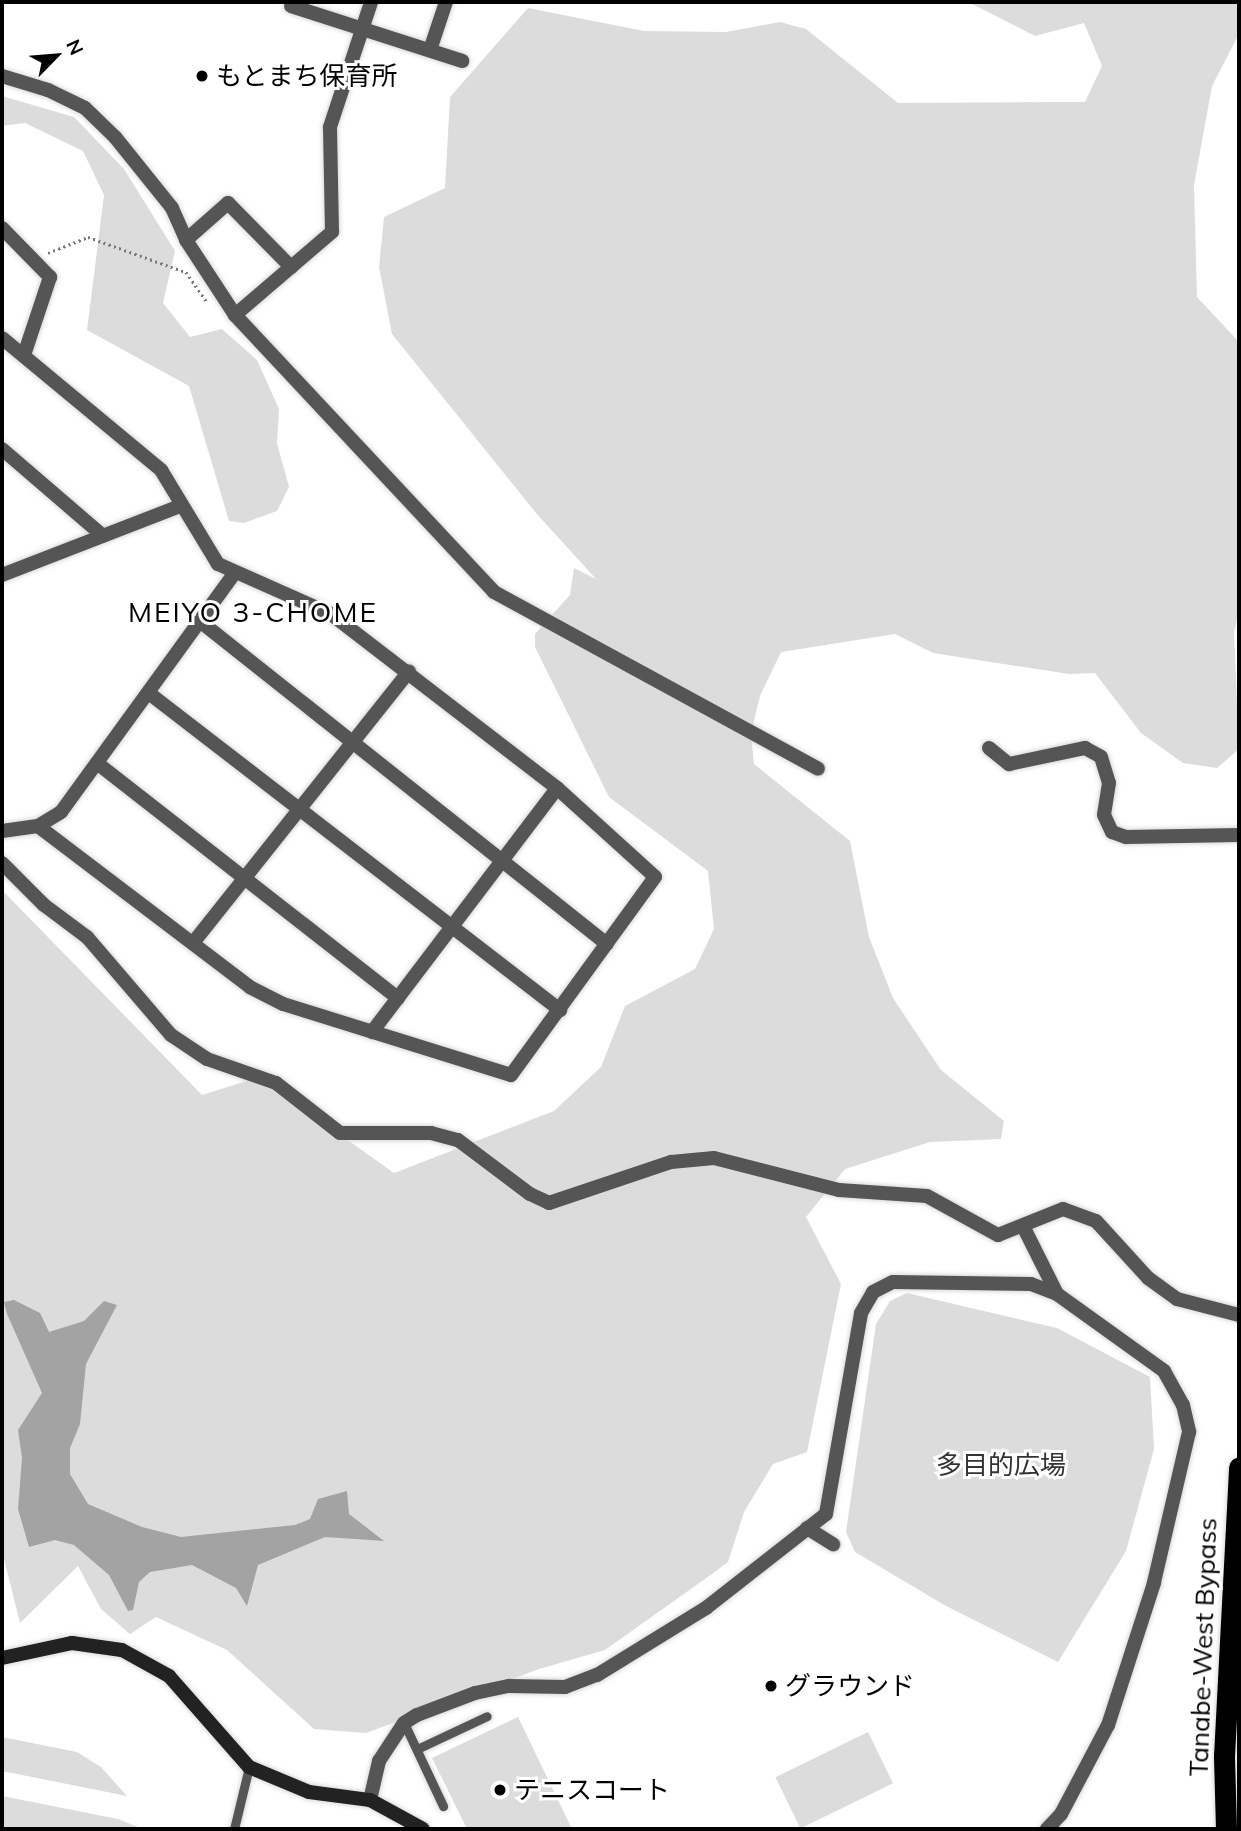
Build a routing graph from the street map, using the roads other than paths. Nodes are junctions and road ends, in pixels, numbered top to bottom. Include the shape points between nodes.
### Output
1 (371, 2) edge
2 (446, 2) edge
3 (291, 6) dead end
4 (362, 29) junction
5 (430, 50) junction
6 (462, 61) dead end
7 (2, 76) edge
8 (2, 228) edge
9 (186, 240) junction
10 (291, 267) junction
11 (235, 315) junction
12 (2, 338) edge
13 (24, 355) junction
14 (2, 449) edge
15 (180, 506) junction
16 (103, 536) junction
17 (2, 575) edge
18 (234, 575) junction
19 (201, 622) junction
20 (409, 671) junction
21 (150, 694) junction
22 (353, 742) junction
23 (989, 748) dead end
24 (97, 764) junction
25 (818, 769) dead end
26 (557, 788) junction
27 (299, 809) junction
28 (38, 826) junction
29 (2, 831) edge
30 (1239, 835) edge
31 (502, 861) junction
32 (2, 863) edge
33 (244, 878) junction
34 (452, 926) junction
35 (192, 943) junction
36 (607, 944) junction
37 (398, 998) junction
38 (560, 1010) junction
39 (372, 1032) junction
40 (1024, 1228) junction
41 (1057, 1294) junction
42 (1239, 1315) edge
43 (1239, 1467) edge
44 (826, 1514) junction
45 (807, 1528) junction
46 (2, 1658) edge
47 (487, 1716) dead end
48 (404, 1723) junction
49 (417, 1749) junction
50 (250, 1767) junction
51 (370, 1800) junction
52 (443, 1805) dead end
53 (234, 1829) edge
54 (424, 1829) edge
55 (1046, 1829) edge
56 (1226, 1829) edge

1 - 4 street
2 - 5 street
3 - 4 street
4 - 5 street
4 - 10 street via 330,127 332,232
5 - 6 street
7 - 9 street via 85,108 173,208
8 - 13 street via 50,277
9 - 10 street via 228,203
9 - 11 street
10 - 11 street
11 - 25 street via 494,592
12 - 13 street
13 - 15 street via 161,470
14 - 16 street
15 - 16 street
15 - 18 street via 218,564
16 - 17 street
18 - 19 street
18 - 20 street via 331,614
19 - 21 street
19 - 22 street
20 - 22 street
20 - 26 street
21 - 24 street
21 - 27 street
22 - 27 street
22 - 31 street
23 - 30 street via 1009,764 1084,748 1101,757 1109,783 1104,814 1112,832 1126,837
24 - 28 street via 61,811
24 - 33 street
26 - 31 street
26 - 36 street via 655,877
27 - 33 street
27 - 34 street
28 - 29 street
28 - 35 street
31 - 34 street
31 - 36 street
32 - 40 street via 44,905 87,937 172,1035 207,1059 276,1083 341,1133 431,1133 458,1140 549,1203 671,1162 714,1158 839,1189 927,1196 998,1235
33 - 35 street
33 - 37 street
34 - 37 street
34 - 38 street
35 - 39 street via 272,999
36 - 38 street
37 - 39 street
38 - 39 street via 511,1075
40 - 41 street
40 - 42 street via 1063,1209 1096,1221 1148,1278 1177,1299
41 - 44 street via 1031,1284 987,1283 893,1282 873,1292 861,1313
41 - 55 street via 1164,1371 1183,1405 1189,1432 1154,1583 1108,1725 1061,1815
43 - 56 highway, Tanabe-West Bypass via 1224,1756
44 - 45 street
44 - 45 street via 833,1544
45 - 48 street via 705,1608 597,1675 565,1687 509,1686 475,1693 441,1703
46 - 50 street via 72,1643 122,1650 169,1676
47 - 49 lane
48 - 49 lane
48 - 51 street via 379,1761
49 - 52 lane
50 - 51 street via 309,1792
50 - 53 lane
51 - 54 street

